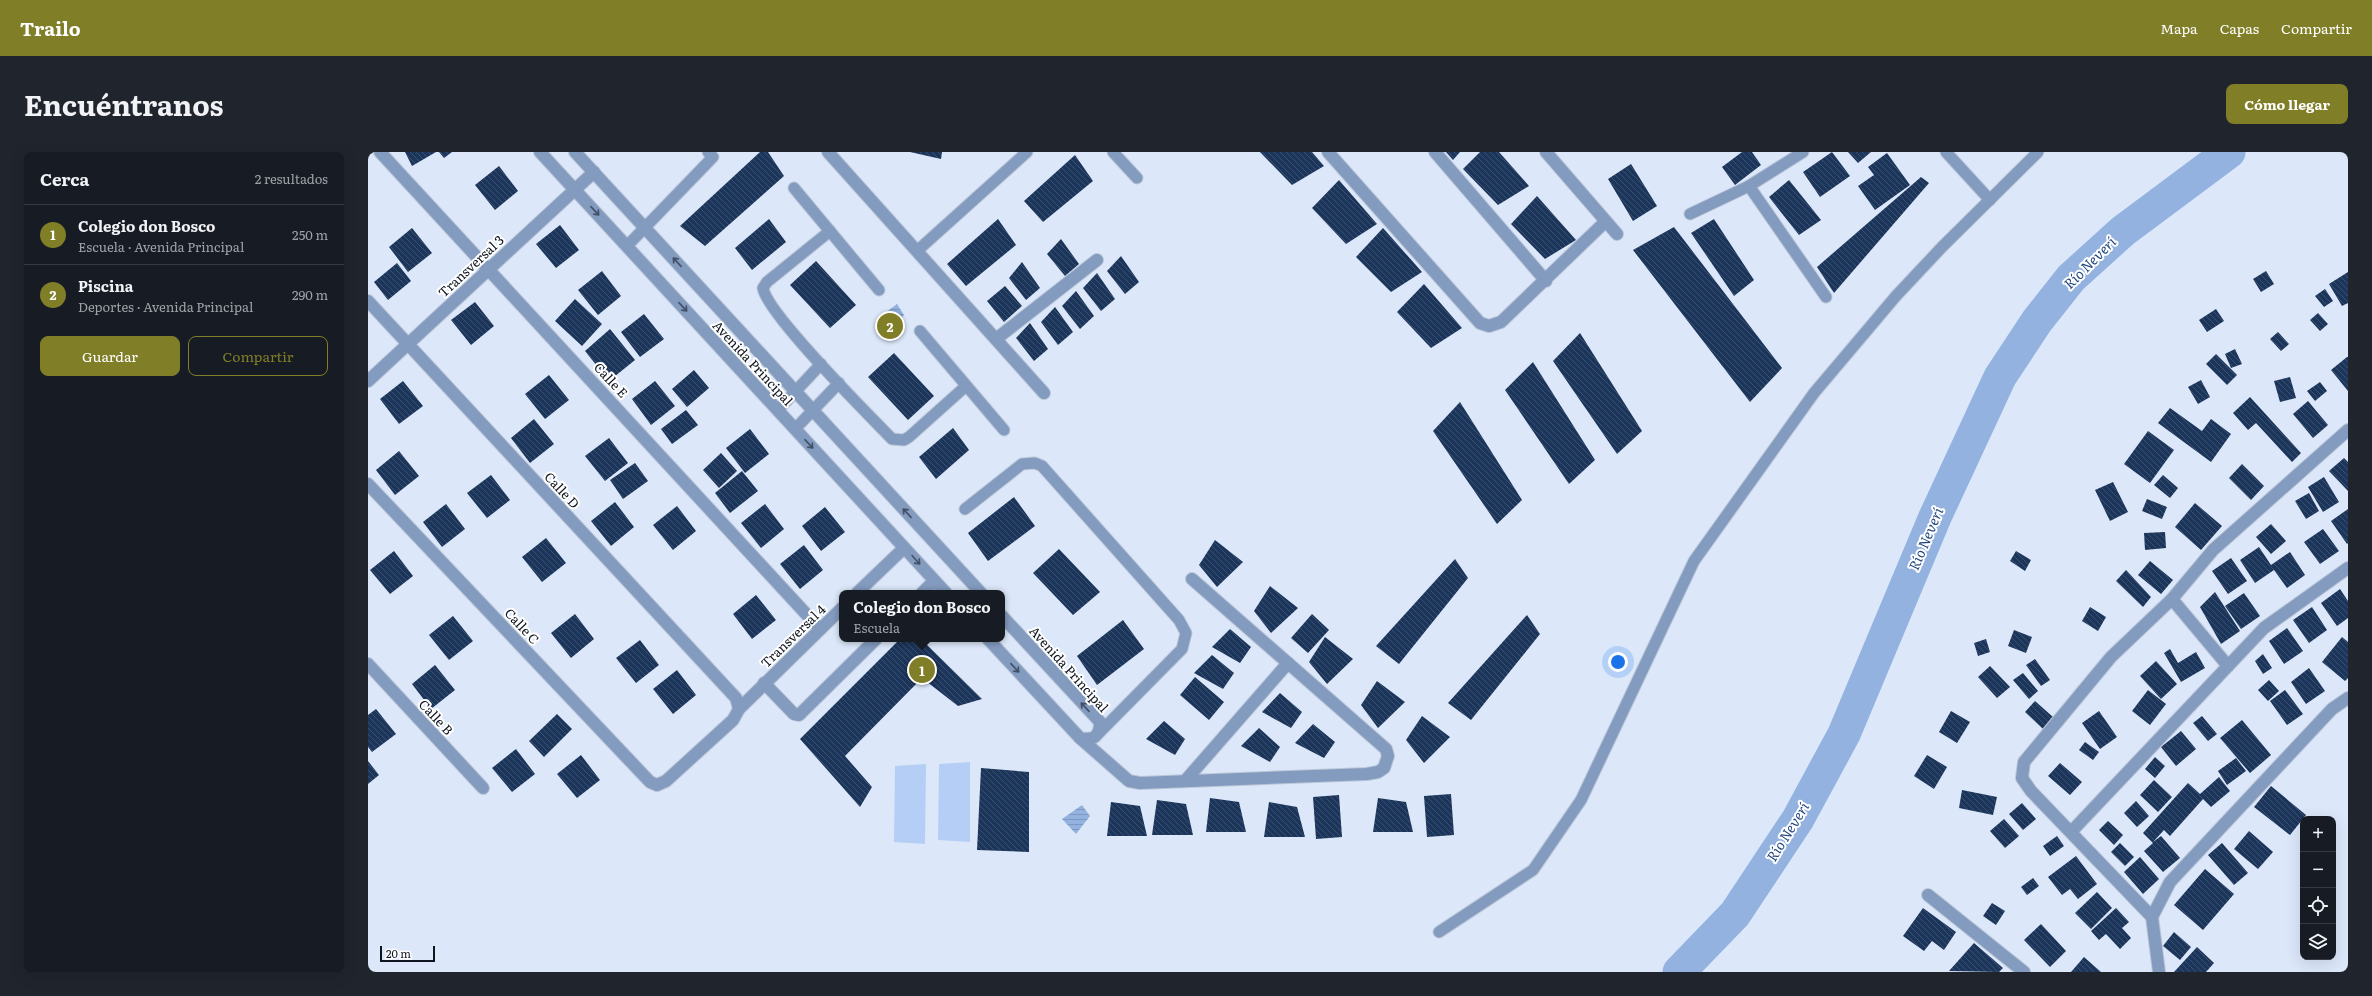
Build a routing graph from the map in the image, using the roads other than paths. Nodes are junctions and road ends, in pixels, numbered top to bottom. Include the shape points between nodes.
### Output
1 (380, 152) edge
2 (540, 152) edge
3 (575, 152) edge
4 (708, 152) edge
5 (828, 152) edge
6 (1026, 152) edge
7 (1113, 152) edge
8 (1328, 152) edge
9 (1435, 152) edge
10 (1546, 152) edge
11 (1803, 152) edge
12 (1946, 152) edge
13 (2038, 152) edge
14 (594, 172) junction
15 (1138, 178) dead end
16 (1749, 186) junction
17 (794, 188) dead end
18 (575, 189) junction
19 (1990, 200) junction
20 (1690, 214) dead end
21 (1605, 222) junction
22 (645, 227) junction
23 (830, 231) junction
24 (1617, 234) dead end
25 (627, 246) junction
26 (917, 251) junction
27 (1097, 260) dead end
28 (490, 268) junction
29 (1546, 281) junction
30 (879, 290) dead end
31 (1826, 297) dead end
32 (368, 301) edge
33 (920, 331) dead end
34 (996, 339) junction
35 (408, 344) junction
36 (821, 364) junction
37 (368, 381) edge
38 (839, 383) junction
39 (966, 386) junction
40 (796, 391) junction
41 (1044, 393) dead end
42 (778, 410) junction
43 (813, 410) junction
44 (795, 429) junction
45 (1004, 430) dead end
46 (2348, 430) edge
47 (368, 484) edge
48 (965, 509) dead end
49 (904, 548) junction
50 (2348, 568) edge
51 (1192, 579) dead end
52 (934, 580) junction
53 (860, 590) edge
54 (925, 590) edge
55 (943, 590) edge
56 (978, 590) edge
57 (2172, 599) junction
58 (839, 611) edge
59 (1005, 619) edge
60 (820, 629) junction
61 (873, 642) edge
62 (991, 642) edge
63 (1288, 663) junction
64 (368, 664) edge
65 (2228, 666) junction
66 (764, 683) junction
67 (2348, 698) edge
68 (738, 703) junction
69 (1099, 733) junction
70 (1080, 738) junction
71 (1185, 782) junction
72 (657, 785) joint
73 (483, 788) dead end
74 (2070, 832) junction
75 (1928, 895) dead end
76 (2152, 917) junction
77 (1439, 932) dead end
78 (2024, 972) edge
79 (2159, 972) edge

1 - 28 street, Calle E
2 - 18 street, Avenida Principal
3 - 14 street, Avenida Principal
4 - 22 lane via 713,157
5 - 26 street
6 - 26 lane
7 - 15 lane
8 - 29 street via 1480,323 1489,326 1501,322
9 - 29 street
10 - 21 street
11 - 16 lane
12 - 19 lane
13 - 19 lane
14 - 18 street, Transversal 3
14 - 22 street, Avenida Principal
16 - 20 lane
16 - 31 lane
17 - 23 lane
18 -> 25 street, Avenida Principal
18 - 28 street, Transversal 3
19 - 77 lane via 1896,296 1814,393 1694,561 1581,800 1532,870
21 - 24 street
21 - 29 street
22 - 25 lane
40 -> 22 street, Avenida Principal
23 - 30 lane
23 - 36 lane via 763,288 771,306
25 -> 42 street, Avenida Principal
26 - 34 street
27 - 34 street
28 - 35 street, Transversal 3
28 - 60 street, Calle E
32 - 35 street, Calle D
33 - 39 lane
34 - 41 street
35 - 37 street, Transversal 3
35 - 68 street, Calle D
36 - 38 lane
36 - 40 lane
38 - 39 lane via 892,439 898,440 909,437
38 - 43 lane
39 - 45 lane
40 - 42 lane
40 - 43 street, Avenida Principal
42 - 44 street, Avenida Principal
43 - 44 lane
56 -> 43 street, Avenida Principal
44 -> 49 street, Avenida Principal
46 - 57 street via 2213,550
47 - 72 street, Calle C via 650,782
48 - 69 lane via 1022,464 1035,463 1042,466 1179,620 1186,633 1182,649
49 -> 52 street, Avenida Principal
49 - 53 street
50 - 65 street via 2264,628
51 - 63 street
52 - 54 street
52 - 55 street, Avenida Principal
57 - 65 street
57 - 74 street via 2111,657 2024,762 2022,778 2026,785
58 - 60 street, Transversal 4
69 -> 59 street, Avenida Principal via 1100,722
60 - 66 street, Transversal 4
61 - 66 street via 799,715 794,714
62 -> 70 street
63 - 71 street
63 - 71 street via 1386,749 1388,756 1384,768 1367,774
64 - 73 street, Calle B
65 - 74 street
66 - 68 street, Transversal 4
67 - 76 street via 2332,709 2170,882
68 - 72 street, Transversal 4 via 733,720 666,781
69 - 70 street, Avenida Principal via 1095,738 1088,740
70 - 71 street via 1129,781
74 - 76 street
75 - 78 street
76 - 79 street

